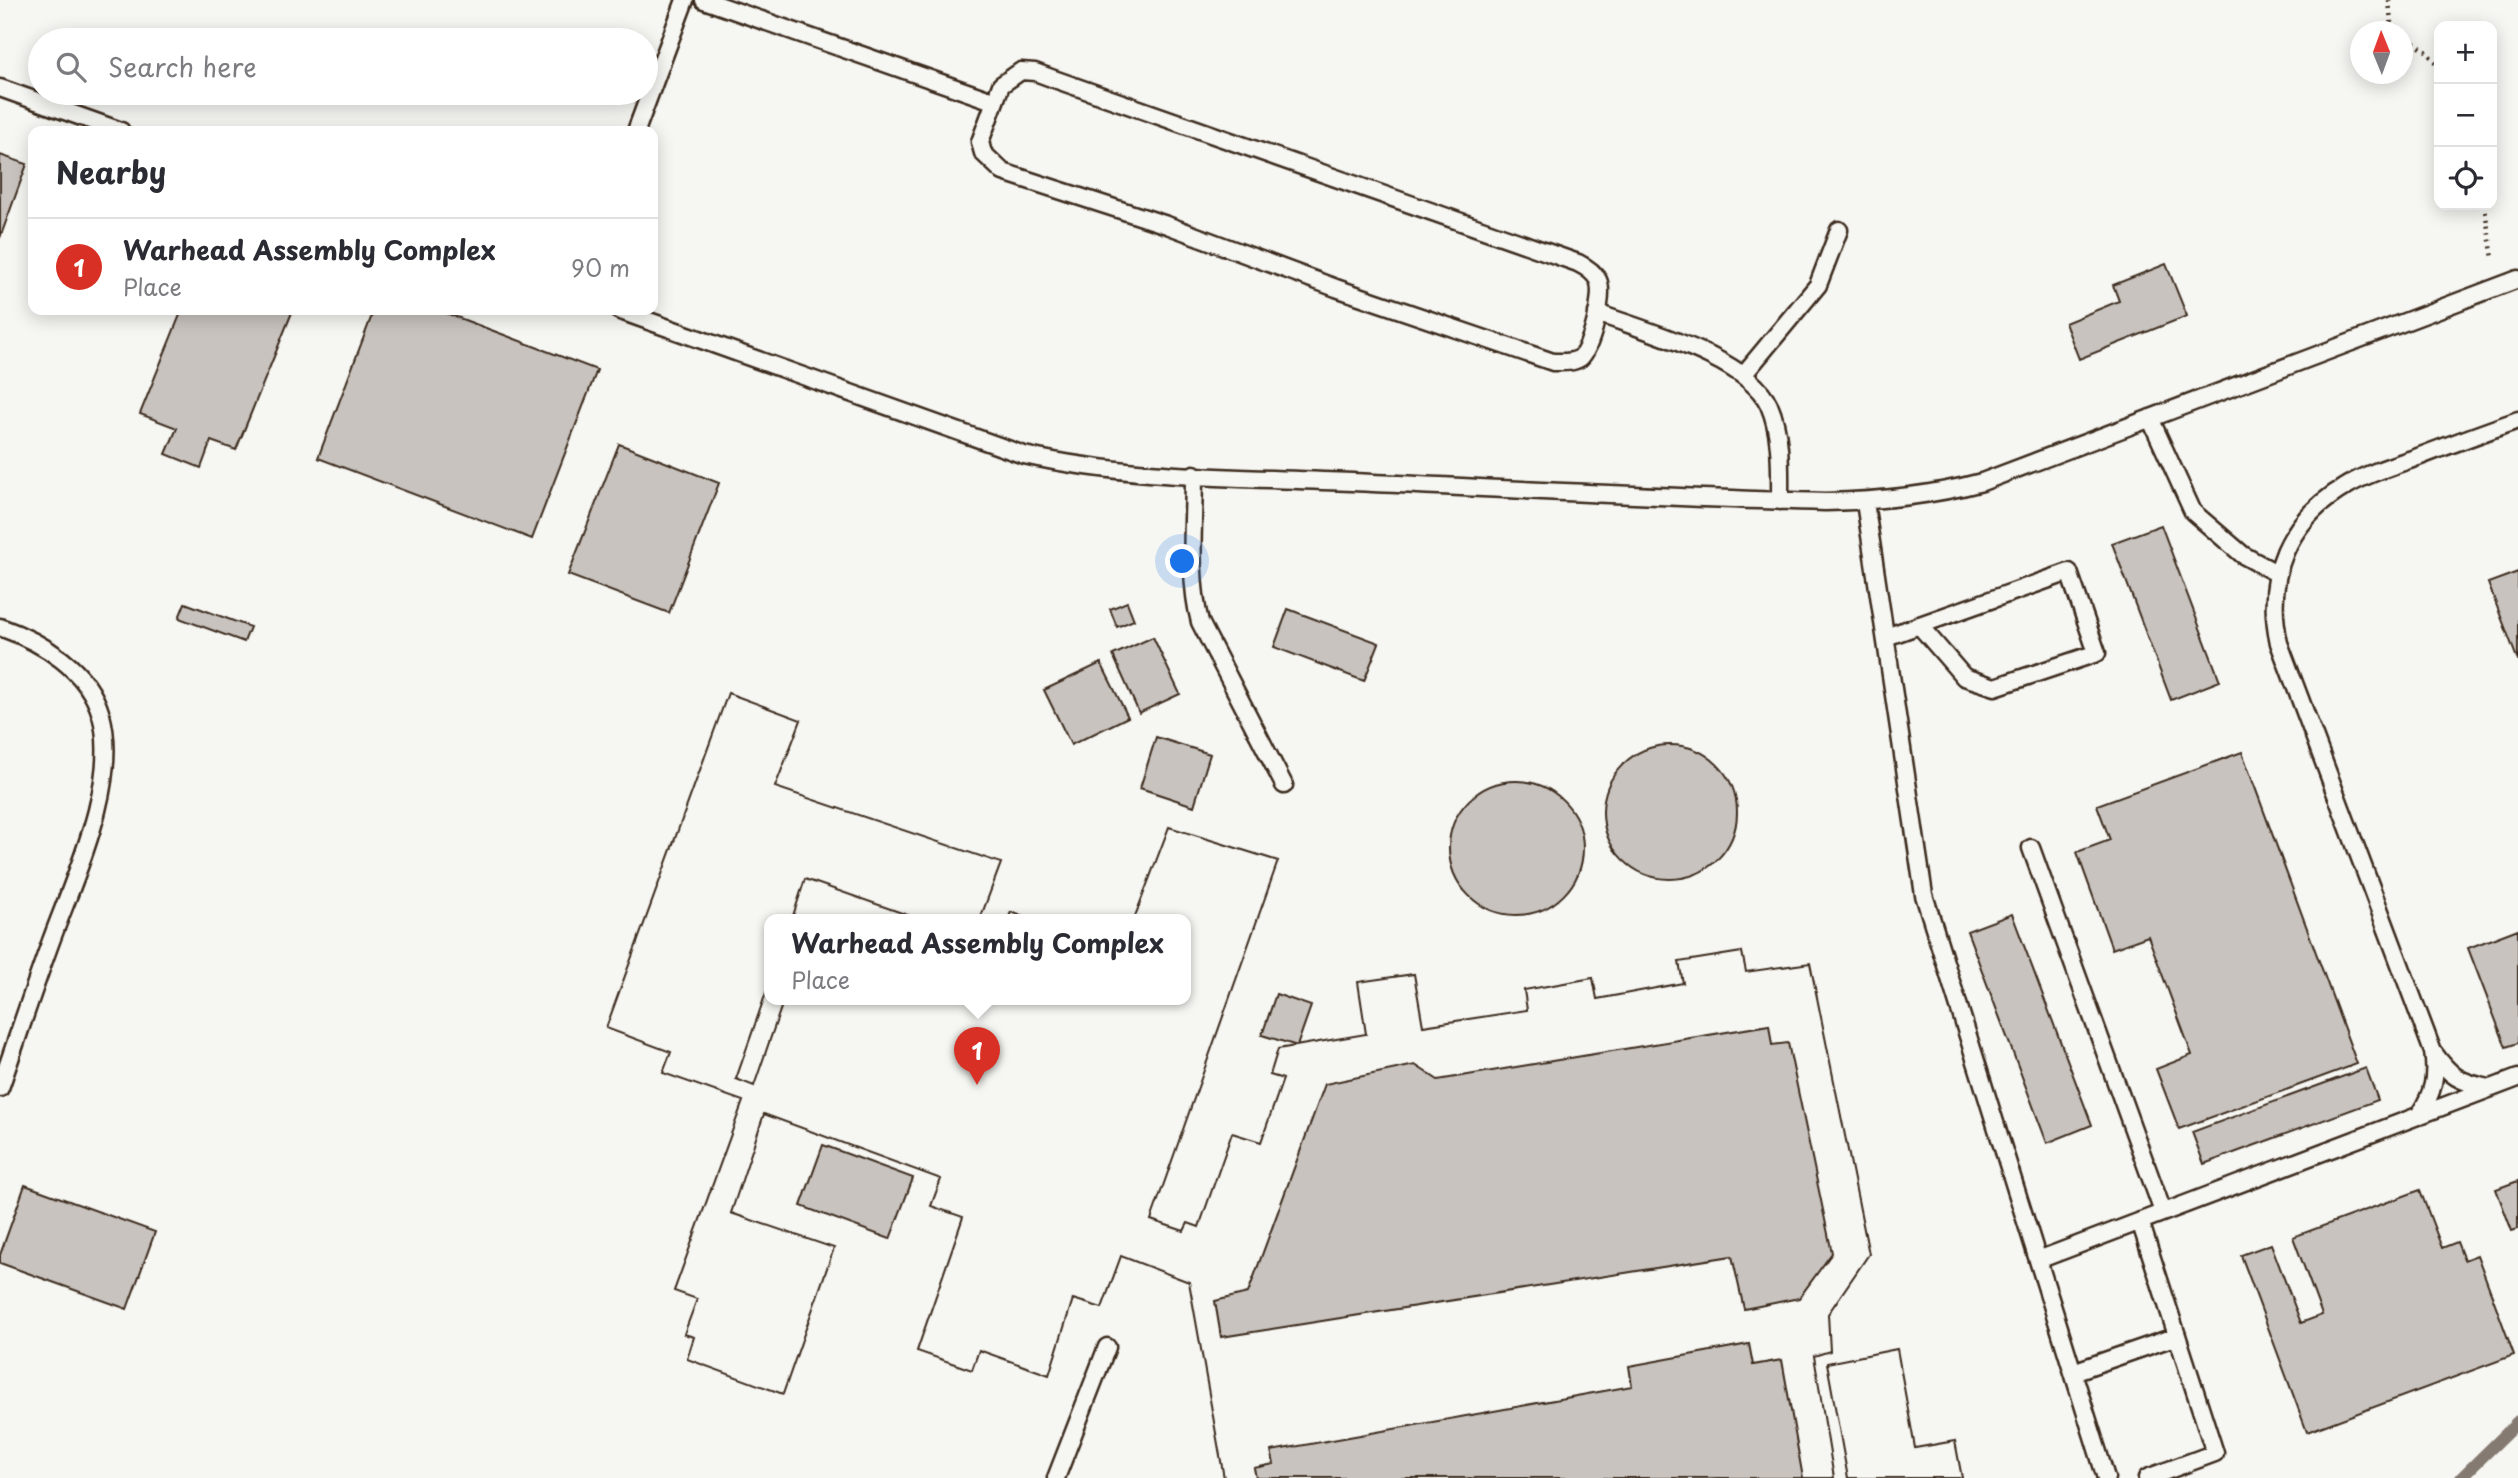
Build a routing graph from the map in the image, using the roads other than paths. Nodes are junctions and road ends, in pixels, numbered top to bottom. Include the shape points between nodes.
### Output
1 (685, 0) edge
2 (704, 0) edge
3 (658, 72) edge
4 (0, 88) edge
5 (28, 98) edge
6 (993, 101) junction
7 (48, 105) edge
8 (646, 105) edge
9 (107, 126) edge
10 (638, 126) edge
11 (1839, 230) dead end
12 (2518, 279) edge
13 (1598, 313) junction
14 (632, 315) edge
15 (1744, 374) junction
16 (2150, 418) junction
17 (2518, 420) edge
18 (1194, 474) junction
19 (1780, 501) junction
20 (1865, 502) junction
21 (2278, 574) junction
22 (1919, 625) junction
23 (0, 627) edge
24 (1886, 637) junction
25 (1284, 785) dead end
26 (2031, 848) dead end
27 (2433, 1052) junction
28 (2518, 1077) edge
29 (0, 1088) edge
30 (2491, 1088) junction
31 (2419, 1115) junction
32 (2163, 1212) junction
33 (2140, 1221) junction
34 (2038, 1260) junction
35 (2177, 1336) junction
36 (1107, 1347) dead end
37 (2073, 1372) junction
38 (1056, 1478) edge
39 (2106, 1478) edge
40 (2147, 1478) edge

1 - 3 lane
2 - 6 lane
4 - 5 lane
6 - 13 lane via 1010,78 1021,71 1035,72 1564,256 1598,280
6 - 13 lane via 980,142 983,153 1003,172 1553,362 1580,358
7 - 9 lane
8 - 10 lane
11 - 15 lane via 1818,285
12 - 16 lane
13 - 15 lane via 1725,362
14 - 18 lane via 1024,454 1119,470
15 - 19 lane via 1770,406 1779,447
16 - 20 lane via 1982,482
16 - 21 lane via 2193,512 2243,555
17 - 21 lane via 2369,475 2336,492 2306,517 2293,535
18 - 19 lane
18 - 25 lane via 1194,584 1200,622
19 - 20 lane
20 - 24 lane
21 - 27 lane via 2274,610 2279,643
22 - 22 lane via 2069,572 2097,653 1995,687 1964,677
22 - 24 lane
23 - 29 lane via 27,637 83,679 101,715 105,742 105,768 94,820
24 - 34 lane via 1924,895
26 - 32 lane
27 - 30 lane via 2452,1076
27 - 31 lane via 2434,1086
28 - 30 lane
30 - 31 lane
31 - 32 lane
32 - 33 lane
33 - 34 lane
33 - 35 lane
34 - 37 lane
35 - 37 lane
35 - 40 lane via 2215,1453
36 - 38 lane
37 - 39 lane

